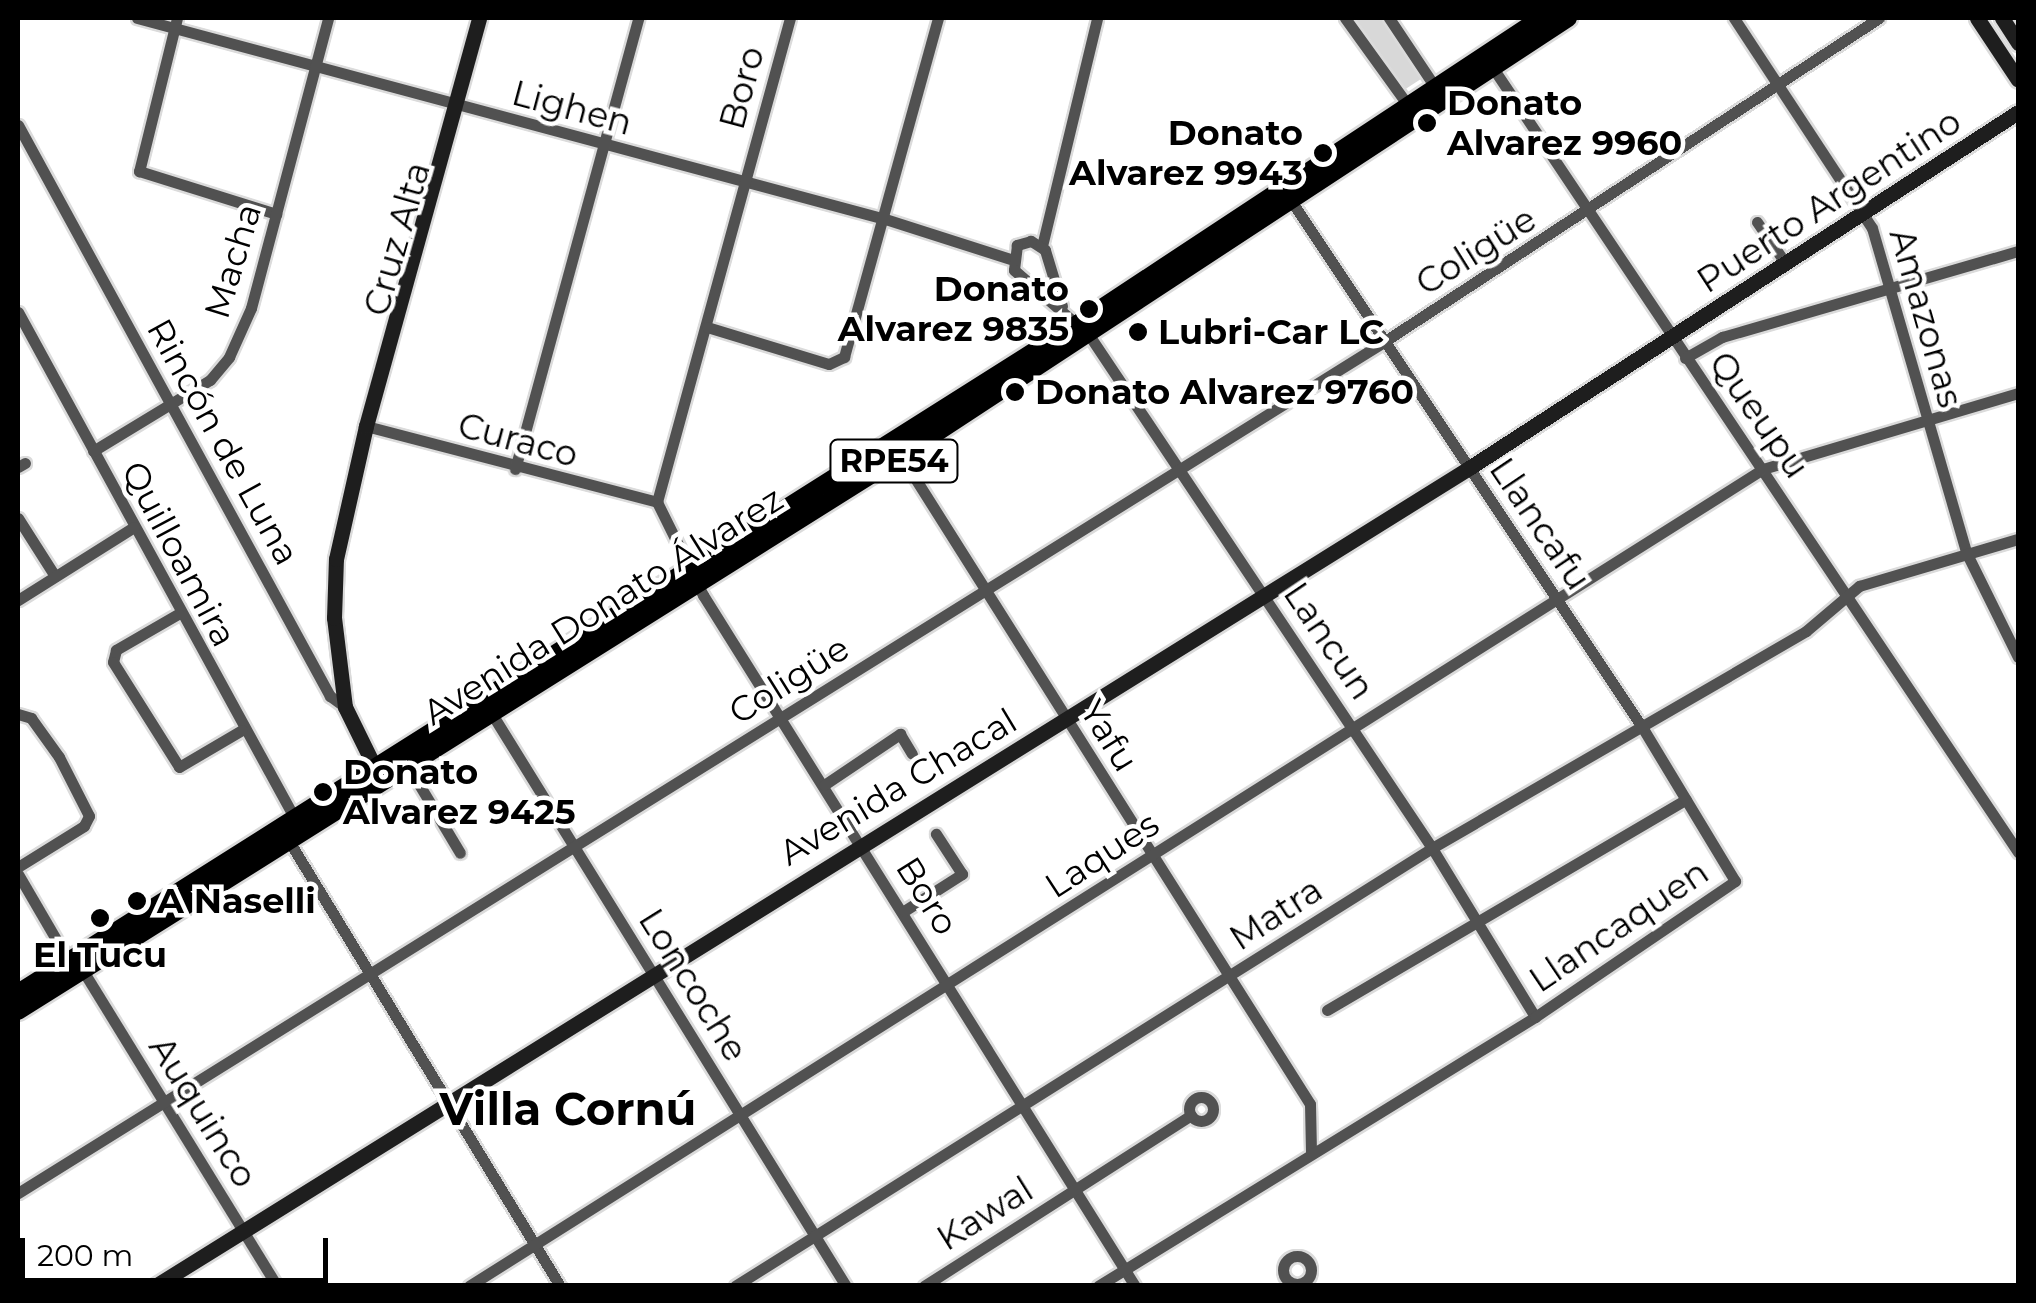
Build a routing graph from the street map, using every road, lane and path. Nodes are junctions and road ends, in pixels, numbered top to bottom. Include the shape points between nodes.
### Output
1 (137, 18) edge
2 (328, 18) edge
3 (479, 18) edge
4 (489, 18) edge
5 (638, 18) edge
6 (790, 18) edge
7 (938, 18) edge
8 (1097, 18) edge
9 (1346, 18) edge
10 (1388, 18) edge
11 (1541, 18) edge
12 (1568, 18) edge
13 (1734, 18) edge
14 (1880, 18) edge
15 (1977, 18) edge
16 (2002, 18) edge
17 (175, 23) edge
18 (2018, 43) edge
19 (314, 66) junction
20 (1493, 68) junction
21 (2018, 80) edge
22 (1777, 82) junction
23 (1440, 94) junction
24 (460, 106) junction
25 (1413, 112) junction
26 (2018, 112) edge
27 (18, 125) edge
28 (604, 145) junction
29 (746, 181) junction
30 (1292, 202) junction
31 (1047, 208) junction
32 (1588, 210) junction
33 (1864, 212) junction
34 (276, 214) junction
35 (885, 219) junction
36 (1757, 222) dead end
37 (1021, 243) junction
38 (1042, 246) junction
39 (993, 250) junction
40 (2018, 252) edge
41 (1010, 259) junction
42 (1047, 260) junction
43 (1786, 264) junction
44 (1028, 277) junction
45 (1892, 290) junction
46 (1062, 306) junction
47 (18, 312) edge
48 (707, 327) junction
49 (1084, 329) junction
50 (1673, 340) junction
51 (1385, 341) junction
52 (1685, 358) junction
53 (2018, 393) edge
54 (168, 406) junction
55 (1927, 420) junction
56 (371, 428) junction
57 (93, 451) junction
58 (902, 456) junction
59 (1179, 467) junction
60 (1469, 468) junction
61 (515, 469) junction
62 (1764, 469) junction
63 (657, 502) junction
64 (18, 518) edge
65 (134, 528) junction
66 (2018, 539) edge
67 (1967, 554) junction
68 (55, 576) junction
69 (696, 576) junction
70 (985, 589) junction
71 (1849, 592) junction
72 (1266, 596) junction
73 (18, 600) edge
74 (1560, 601) junction
75 (178, 614) junction
76 (2018, 657) edge
77 (345, 707) junction
78 (18, 714) edge
79 (492, 714) junction
80 (780, 718) junction
81 (1066, 720) junction
82 (1351, 724) junction
83 (242, 730) junction
84 (1644, 730) junction
85 (912, 754) dead end
86 (408, 766) junction
87 (379, 775) junction
88 (824, 785) junction
89 (1686, 799) junction
90 (295, 820) junction
91 (936, 834) dead end
92 (289, 842) junction
93 (861, 842) junction
94 (574, 846) junction
95 (1432, 848) junction
96 (2018, 852) edge
97 (460, 853) dead end
98 (1152, 856) junction
99 (18, 866) edge
100 (18, 874) edge
101 (1734, 880) joint
102 (904, 911) junction
103 (1478, 922) junction
104 (75, 965) junction
105 (652, 973) junction
106 (370, 974) junction
107 (1228, 979) junction
108 (949, 985) junction
109 (18, 993) edge
110 (1328, 1010) dead end
111 (18, 1011) edge
112 (1535, 1017) junction
113 (448, 1100) junction
114 (164, 1102) junction
115 (1023, 1106) junction
116 (1191, 1115) dead end
117 (741, 1116) junction
118 (1311, 1153) junction
119 (1076, 1189) junction
120 (18, 1194) edge
121 (244, 1229) junction
122 (815, 1235) junction
123 (534, 1245) junction
124 (1125, 1268) junction
125 (1285, 1278) dead end
126 (155, 1286) edge
127 (278, 1286) edge
128 (469, 1286) edge
129 (560, 1286) edge
130 (734, 1286) edge
131 (846, 1286) edge
132 (924, 1286) edge
133 (1098, 1286) edge
134 (1136, 1286) edge
135 (1273, 1286) edge

1 - 17 street, Lighen
2 - 19 street, Macha
3 - 24 main road, Cruz Alta
4 - 24 main road, Cruz Alta
5 - 28 street
6 - 29 street, Boro
7 - 35 street
8 - 31 street, Lancun
9 - 25 street
10 - 23 street
11 - 23 main road, Avenida Donato Álvarez / RPE54
12 - 20 main road, Avenida Donato Álvarez / RPE54
13 - 22 street, Amazonas
14 - 22 street, Coligüe
15 - 21 main road
16 - 18 main road
17 - 19 street, Lighen
17 - 34 street via 139,171
19 - 24 street, Lighen
19 - 34 street, Macha
20 - 23 main road, Avenida Donato Álvarez / RPE54
20 - 32 street, Queupu
22 - 32 street, Coligüe
22 - 33 street, Amazonas
23 - 25 main road, Avenida Donato Álvarez / RPE54
24 - 28 street, Lighen
24 - 56 main road, Cruz Alta
25 - 30 main road, Avenida Donato Álvarez / RPE54
25 - 49 main road, Avenida Donato Álvarez / RPE54
26 - 33 main road, Puerto Argentino
27 - 54 street, Rincón de Luna
28 - 29 street, Lighen
28 - 61 street
29 - 35 street, Lighen
29 - 48 street, Boro
30 - 49 main road, Avenida Donato Álvarez / RPE54
30 - 51 street, Llancafu
31 - 37 street, Lancun
31 - 38 street, Lancun
32 - 50 street, Queupu
32 - 51 street, Coligüe
33 - 43 main road, Puerto Argentino
33 - 45 street, Amazonas
34 - 54 street, Macha via 251,308 229,357 210,380
35 - 39 street, Lighen
35 - 48 street via 850,348 830,364
36 - 43 street
37 - 38 street
37 - 39 street
37 - 41 street, Lancun
38 - 42 street, Lancun
39 - 41 street, Lighen
40 - 45 street
41 - 44 street, Lancun
42 - 44 street
42 - 46 street, Lancun
43 - 50 main road, Puerto Argentino
44 - 46 street, Lancun
45 - 52 street via 1722,337
45 - 55 street, Amazonas
46 - 49 street, Lancun
47 - 57 street, Quilloamira
48 - 63 street, Boro
49 - 58 main road, Avenida Donato Álvarez / RPE54
49 - 59 street, Lancun
49 - 69 main road, Avenida Donato Álvarez / RPE54
50 - 52 street, Queupu
50 - 60 main road, Avenida Chacal
51 - 59 street, Coligüe
51 - 60 street, Llancafu
52 - 62 street, Queupu
53 - 55 street, Laques
54 - 57 street, Macha
54 - 77 street, Rincón de Luna via 330,696
55 - 62 street, Laques
55 - 67 street, Amazonas
56 - 61 street, Curaco
56 - 77 main road, Cruz Alta via 334,587
57 - 65 street, Quilloamira
58 - 69 main road, Avenida Donato Álvarez / RPE54
58 - 70 street, Yafu
59 - 70 street, Coligüe
59 - 72 street, Lancun
60 - 72 main road, Avenida Chacal
60 - 74 street, Llancafu
61 - 63 street, Curaco
62 - 71 street, Queupu
62 - 74 street, Laques
63 - 69 street, Boro
64 - 68 street
65 - 68 street
65 - 75 street, Quilloamira
66 - 67 street
67 - 71 street
67 - 76 street, Amazonas
68 - 73 street
69 - 79 main road, Avenida Donato Álvarez / RPE54
69 - 80 street, Boro
69 - 87 main road, Avenida Donato Álvarez / RPE54
70 - 80 street, Coligüe
70 - 81 street, Yafu
71 - 84 street, Matra via 1806,631
71 - 96 street, Queupu
72 - 81 main road, Avenida Chacal
72 - 82 street, Lancun
74 - 82 street, Laques
74 - 84 street, Llancafu
75 - 83 street, Quilloamira
75 - 83 street via 116,650 113,662 178,767
77 - 87 main road, Rincón de Luna
78 - 99 street via 31,718 59,757 89,816 84,826
79 - 86 main road, Avenida Donato Álvarez / RPE54
79 - 94 street, Loncoche
80 - 88 street, Boro
80 - 94 street, Coligüe
81 - 93 main road, Avenida Chacal
81 - 98 street, Yafu
82 - 95 street, Lancun
82 - 98 street, Laques
83 - 90 street, Quilloamira
84 - 89 street, Llancafu
84 - 95 street, Matra
85 - 88 street via 900,734
86 - 87 main road, Avenida Donato Álvarez / RPE54
86 - 97 street
87 - 90 main road, Avenida Donato Álvarez / RPE54
87 - 92 main road, Avenida Donato Álvarez / RPE54
88 - 93 street, Boro
89 - 101 street, Llancafu
89 - 103 street
90 - 104 main road, Avenida Donato Álvarez / RPE54
91 - 102 street via 962,874
92 - 104 main road, Avenida Donato Álvarez / RPE54
92 - 106 street
93 - 102 street, Boro
93 - 105 main road, Avenida Chacal
94 - 105 street, Loncoche
94 - 106 street, Coligüe
95 - 103 street, Lancun
95 - 107 street, Matra
98 - 107 street, Yafu
98 - 108 street, Laques
100 - 104 street, Auquinco
101 - 112 street, Llancaquen
102 - 108 street, Boro
103 - 110 street
103 - 112 street, Lancun
104 - 109 main road, Avenida Donato Álvarez / RPE54
104 - 111 main road, Avenida Donato Álvarez / RPE54
104 - 114 street, Auquinco
105 - 113 main road, Avenida Chacal
105 - 117 street, Loncoche
106 - 113 street
106 - 114 street, Coligüe
107 - 115 street, Matra
107 - 118 street, Yafu via 1310,1104
108 - 115 street, Boro
108 - 117 street, Laques
112 - 118 street, Llancaquen
113 - 121 main road, Avenida Chacal
113 - 123 street
114 - 120 street, Coligüe
114 - 121 street, Auquinco
115 - 119 street, Boro
115 - 122 street, Matra
116 - 119 street, Kawal
117 - 122 street, Loncoche
117 - 123 street, Laques
118 - 124 street, Llancaquen
119 - 124 street, Boro
119 - 132 street, Kawal
121 - 126 main road, Avenida Chacal
121 - 127 street, Auquinco
122 - 130 street, Matra
122 - 131 street, Loncoche
123 - 128 street, Laques
123 - 129 street
124 - 133 street
124 - 134 street, Boro
125 - 135 street

